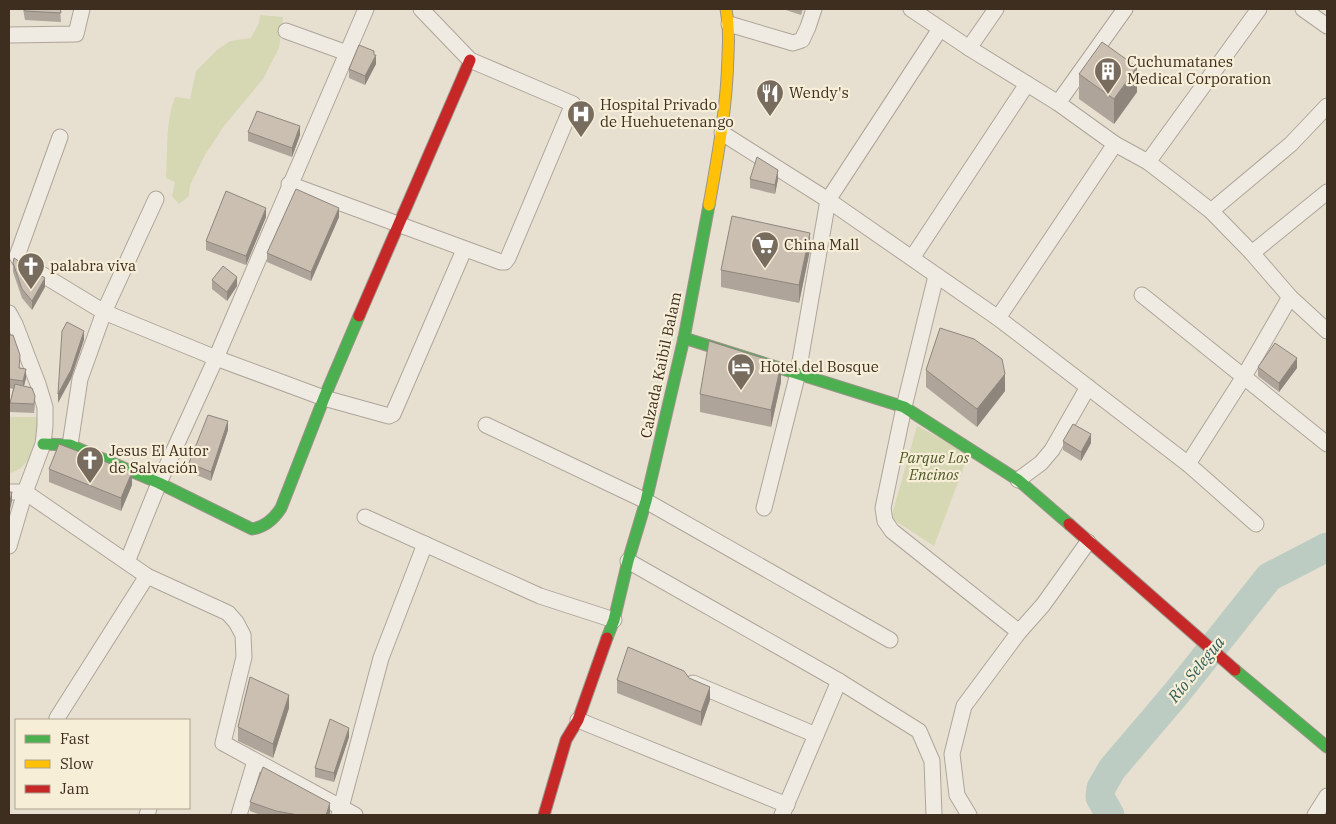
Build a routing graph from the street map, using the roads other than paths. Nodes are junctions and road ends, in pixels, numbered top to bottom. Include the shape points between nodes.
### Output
1 (82, 9) edge
2 (366, 9) edge
3 (421, 9) edge
4 (814, 9) edge
5 (912, 9) edge
6 (996, 9) edge
7 (1125, 9) edge
8 (1259, 9) edge
9 (1303, 9) edge
10 (728, 16) edge
11 (1327, 26) edge
12 (940, 29) junction
13 (286, 31) dead end
14 (9, 35) edge
15 (9, 44) edge
16 (969, 48) junction
17 (347, 53) junction
18 (470, 60) junction
19 (1027, 84) junction
20 (1058, 103) junction
21 (1327, 106) edge
22 (722, 133) junction
23 (60, 137) dead end
24 (1115, 144) junction
25 (1148, 162) junction
26 (290, 184) junction
27 (1327, 192) edge
28 (156, 199) dead end
29 (828, 200) junction
30 (1211, 210) junction
31 (398, 224) junction
32 (464, 250) junction
33 (1252, 253) junction
34 (912, 258) junction
35 (936, 276) junction
36 (1142, 295) dead end
37 (1290, 296) junction
38 (104, 312) junction
39 (9, 313) edge
40 (998, 318) junction
41 (1327, 331) edge
42 (684, 338) junction
43 (216, 358) junction
44 (798, 373) junction
45 (1243, 378) junction
46 (1088, 387) junction
47 (324, 398) junction
48 (904, 407) junction
49 (486, 425) dead end
50 (43, 444) junction
51 (1327, 444) edge
52 (70, 445) junction
53 (1188, 464) junction
54 (1018, 480) junction
55 (159, 483) junction
56 (9, 492) edge
57 (25, 492) junction
58 (646, 501) junction
59 (764, 508) dead end
60 (365, 517) dead end
61 (1256, 524) dead end
62 (1088, 542) junction
63 (425, 544) junction
64 (9, 546) edge
65 (628, 561) junction
66 (127, 562) junction
67 (147, 576) junction
68 (614, 620) junction
69 (1019, 632) junction
70 (890, 640) dead end
71 (839, 681) junction
72 (693, 683) edge
73 (57, 718) dead end
74 (578, 720) junction
75 (816, 735) junction
76 (579, 745) dead end
77 (1327, 747) edge
78 (255, 761) junction
79 (1327, 796) edge
80 (784, 810) edge
81 (340, 812) edge
82 (239, 815) edge
83 (355, 815) edge
84 (544, 815) edge
85 (934, 815) edge
86 (969, 815) edge
87 (1315, 815) edge

1 - 14 street via 76,34
2 - 17 street
3 - 18 street
4 - 10 street via 802,40 793,43
5 - 12 street
6 - 16 street
7 - 20 street
8 - 25 street
9 - 11 street
10 - 22 street, Calzada Kaibil Balam via 728,75
12 - 16 street
12 - 29 street
13 - 17 street
14 - 15 street
16 - 19 street
17 - 26 street
18 - 31 street
18 - 32 street via 573,105 508,258 501,262
19 - 20 street
19 - 34 street
20 - 24 street
21 - 30 street via 1291,144
22 - 29 street
22 - 42 street, Calzada Kaibil Balam
23 - 38 street via 18,258
24 - 25 street
24 - 40 street
25 - 30 street
26 - 31 street
26 - 43 street
27 - 33 street
28 - 38 street
29 - 34 street
29 - 44 street
30 - 33 street
31 - 32 street
31 - 47 street
32 - 47 street via 393,414 389,416
33 - 37 street
34 - 35 street
35 - 40 street
35 - 48 street
36 - 45 street
37 - 41 street
37 - 45 street
38 - 43 street
38 - 52 street via 80,379
39 - 50 street via 32,366 45,407
40 - 46 street
42 - 44 street
42 - 58 street, Calzada Kaibil Balam
43 - 47 street
43 - 55 street
44 - 48 street
44 - 59 street
45 - 51 street
45 - 53 street
46 - 53 street
46 - 54 street via 1052,450
47 - 55 street via 281,508 267,524 252,528
48 - 54 street
48 - 69 street via 882,508 885,521 892,531
49 - 58 street
50 - 52 street
50 - 57 street
52 - 55 street
53 - 61 street
54 - 62 street
55 - 66 street
56 - 57 street
57 - 64 street
57 - 66 street
58 - 65 street, Calzada Kaibil Balam
58 - 70 street
60 - 63 street
62 - 69 street via 1043,605
62 - 77 street
63 - 68 street via 540,596
63 - 81 street via 380,658
65 - 68 street, Calzada Kaibil Balam
65 - 71 street
66 - 67 street
67 - 73 street
67 - 78 street via 228,614 240,627 244,657 223,741
68 - 74 street, Calzada Kaibil Balam
69 - 86 street via 964,706 952,754 957,795
71 - 75 street
71 - 85 street via 919,731 932,761
72 - 75 street
74 - 76 street, Calzada Kaibil Balam
74 - 80 street
74 - 84 street, Calzada Kaibil Balam via 566,740
75 - 80 street
78 - 81 street
78 - 82 street
79 - 87 street
81 - 83 street

